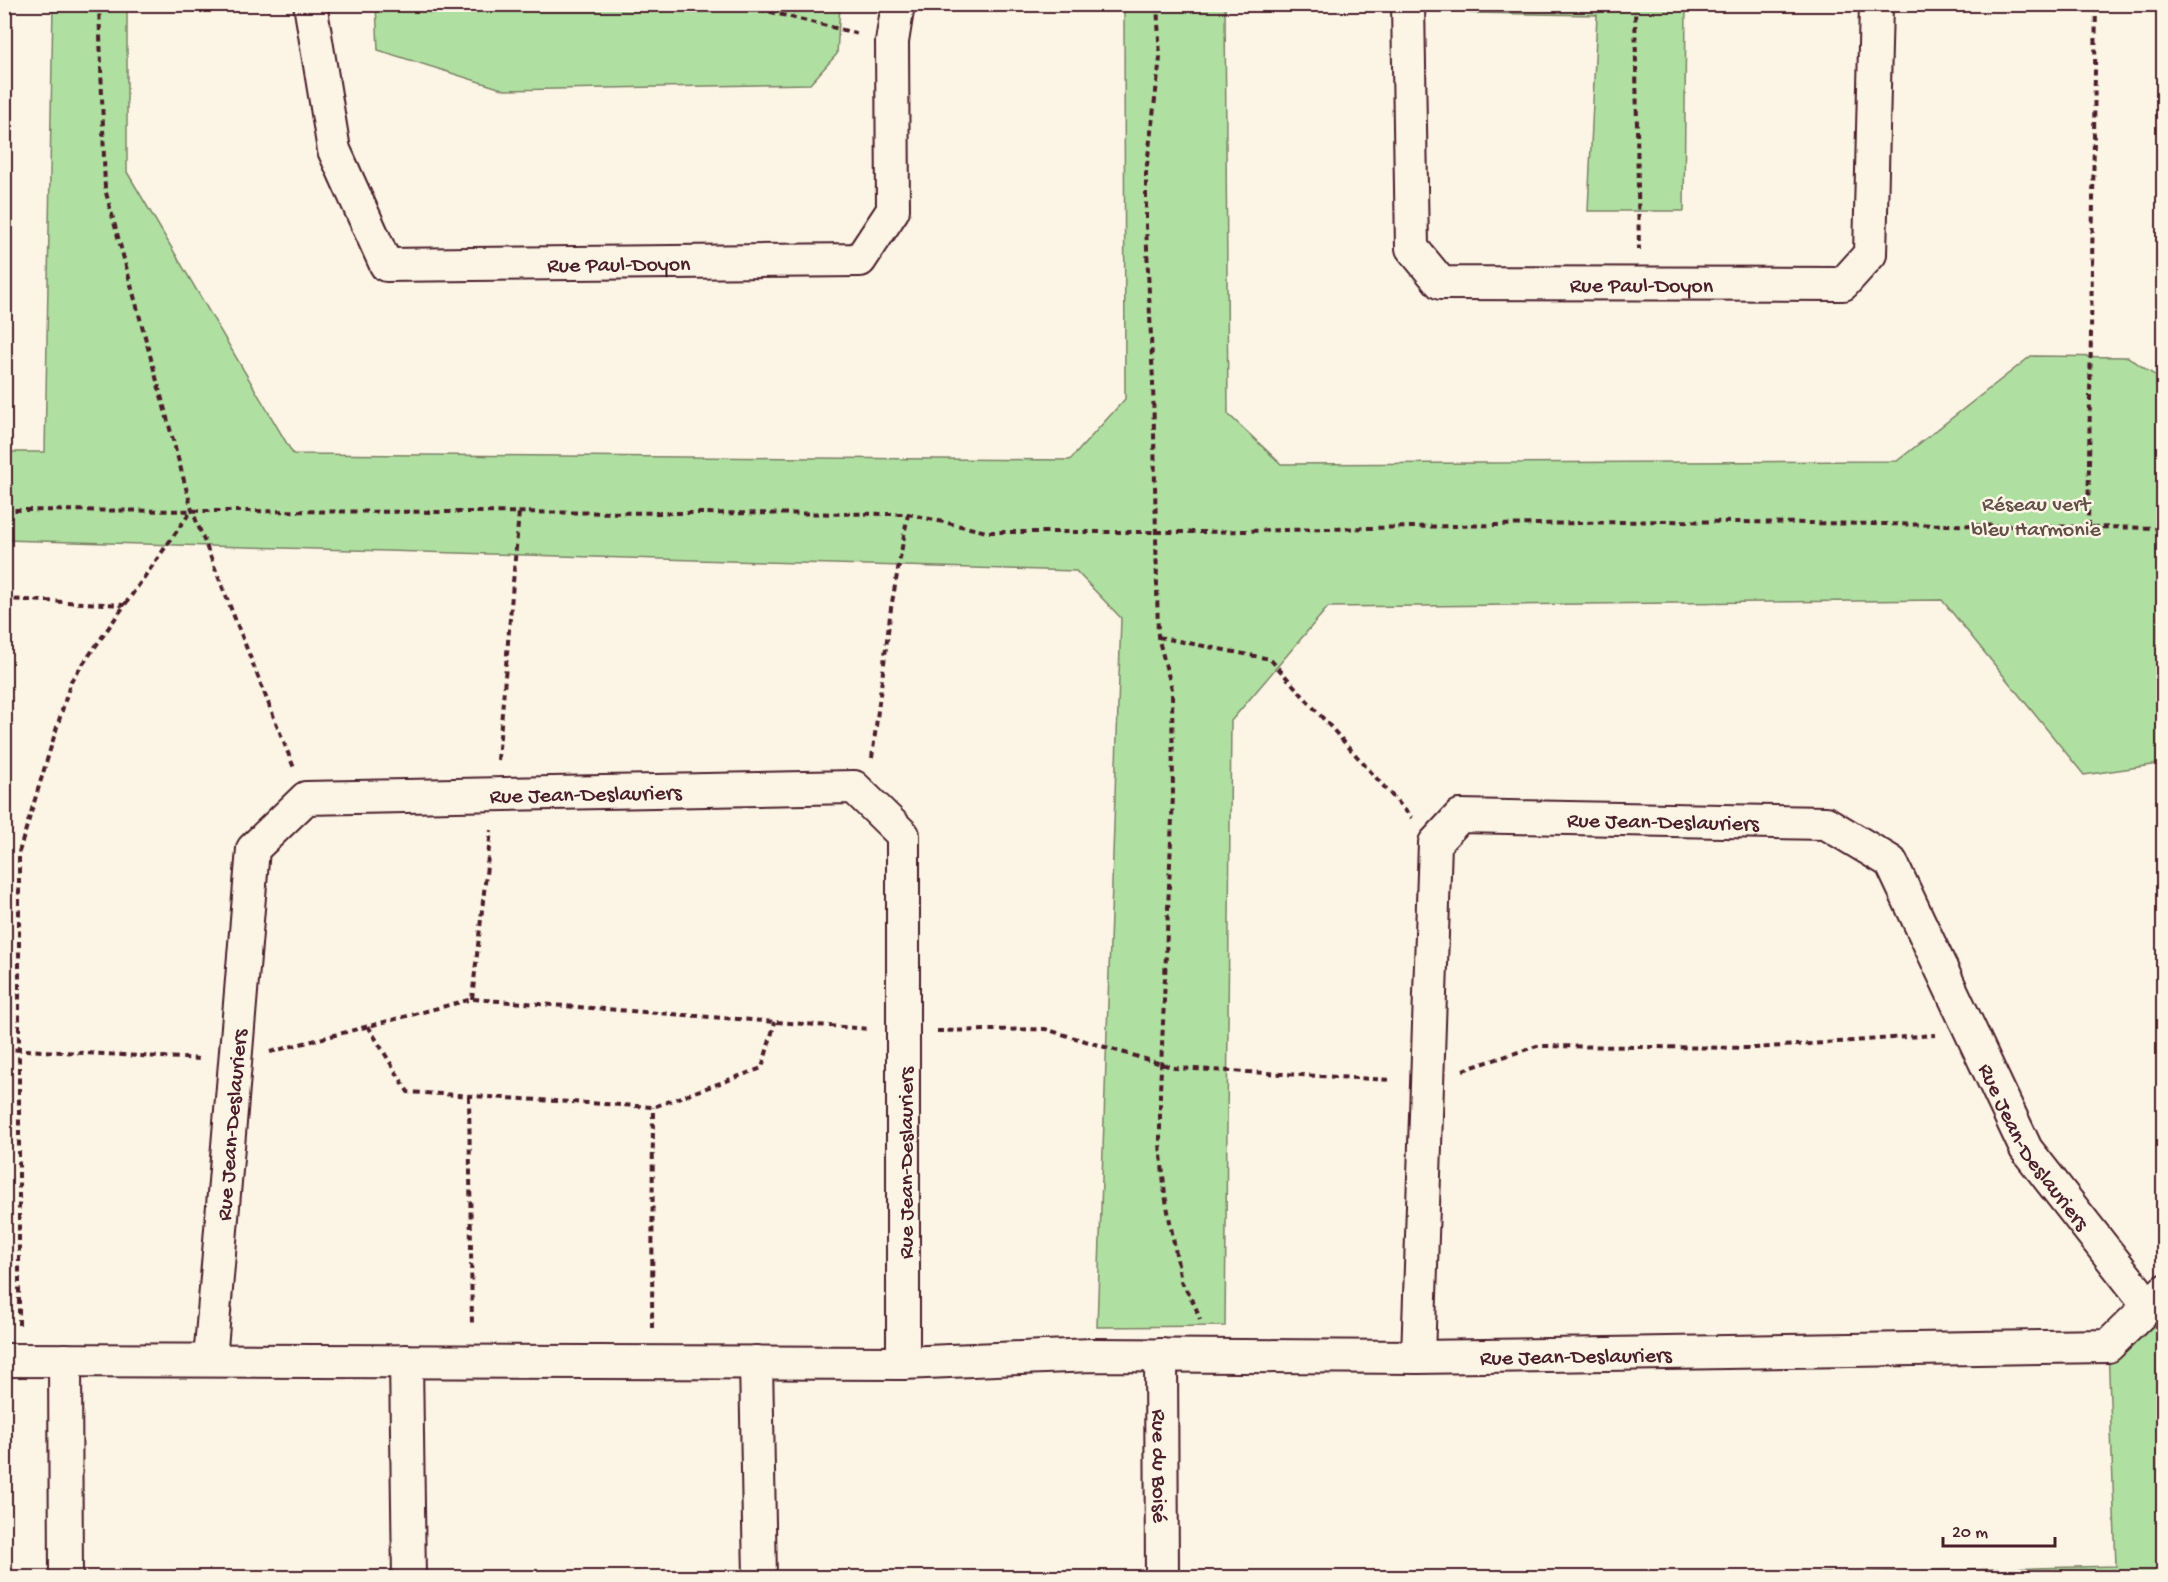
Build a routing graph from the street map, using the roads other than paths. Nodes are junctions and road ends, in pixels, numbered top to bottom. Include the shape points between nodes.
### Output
1 (310, 4) edge
2 (897, 4) edge
3 (1408, 4) edge
4 (1876, 4) edge
5 (2156, 1299) edge
6 (1161, 1355) junction
7 (1418, 1357) junction
8 (11, 1360) edge
9 (65, 1360) junction
10 (210, 1360) junction
11 (406, 1361) junction
12 (756, 1362) junction
13 (903, 1363) junction
14 (66, 1578) edge
15 (409, 1578) edge
16 (760, 1578) edge
17 (1162, 1578) edge

1 - 2 street, Rue Paul-Doyon via 334,150 386,265 860,260 893,210 892,42
3 - 4 street, Rue Paul-Doyon via 1412,248 1441,283 1843,285 1870,254
5 - 7 street, Rue Jean-Deslauriers via 2108,1346
5 - 7 street, Rue Jean-Deslauriers via 2026,1149 1892,862 1826,823 1460,816 1435,843
6 - 7 street, Rue Jean-Deslauriers
6 - 13 street, Rue Jean-Deslauriers
6 - 17 street, Rue du Boisé
8 - 9 street, Rue Jean-Deslauriers
9 - 10 street, Rue Jean-Deslauriers
9 - 14 street
10 - 11 street, Rue Jean-Deslauriers
10 - 13 street, Rue Jean-Deslauriers via 254,849 306,798 854,787 903,835
11 - 12 street, Rue Jean-Deslauriers
11 - 15 street
12 - 13 street, Rue Jean-Deslauriers
12 - 16 street

